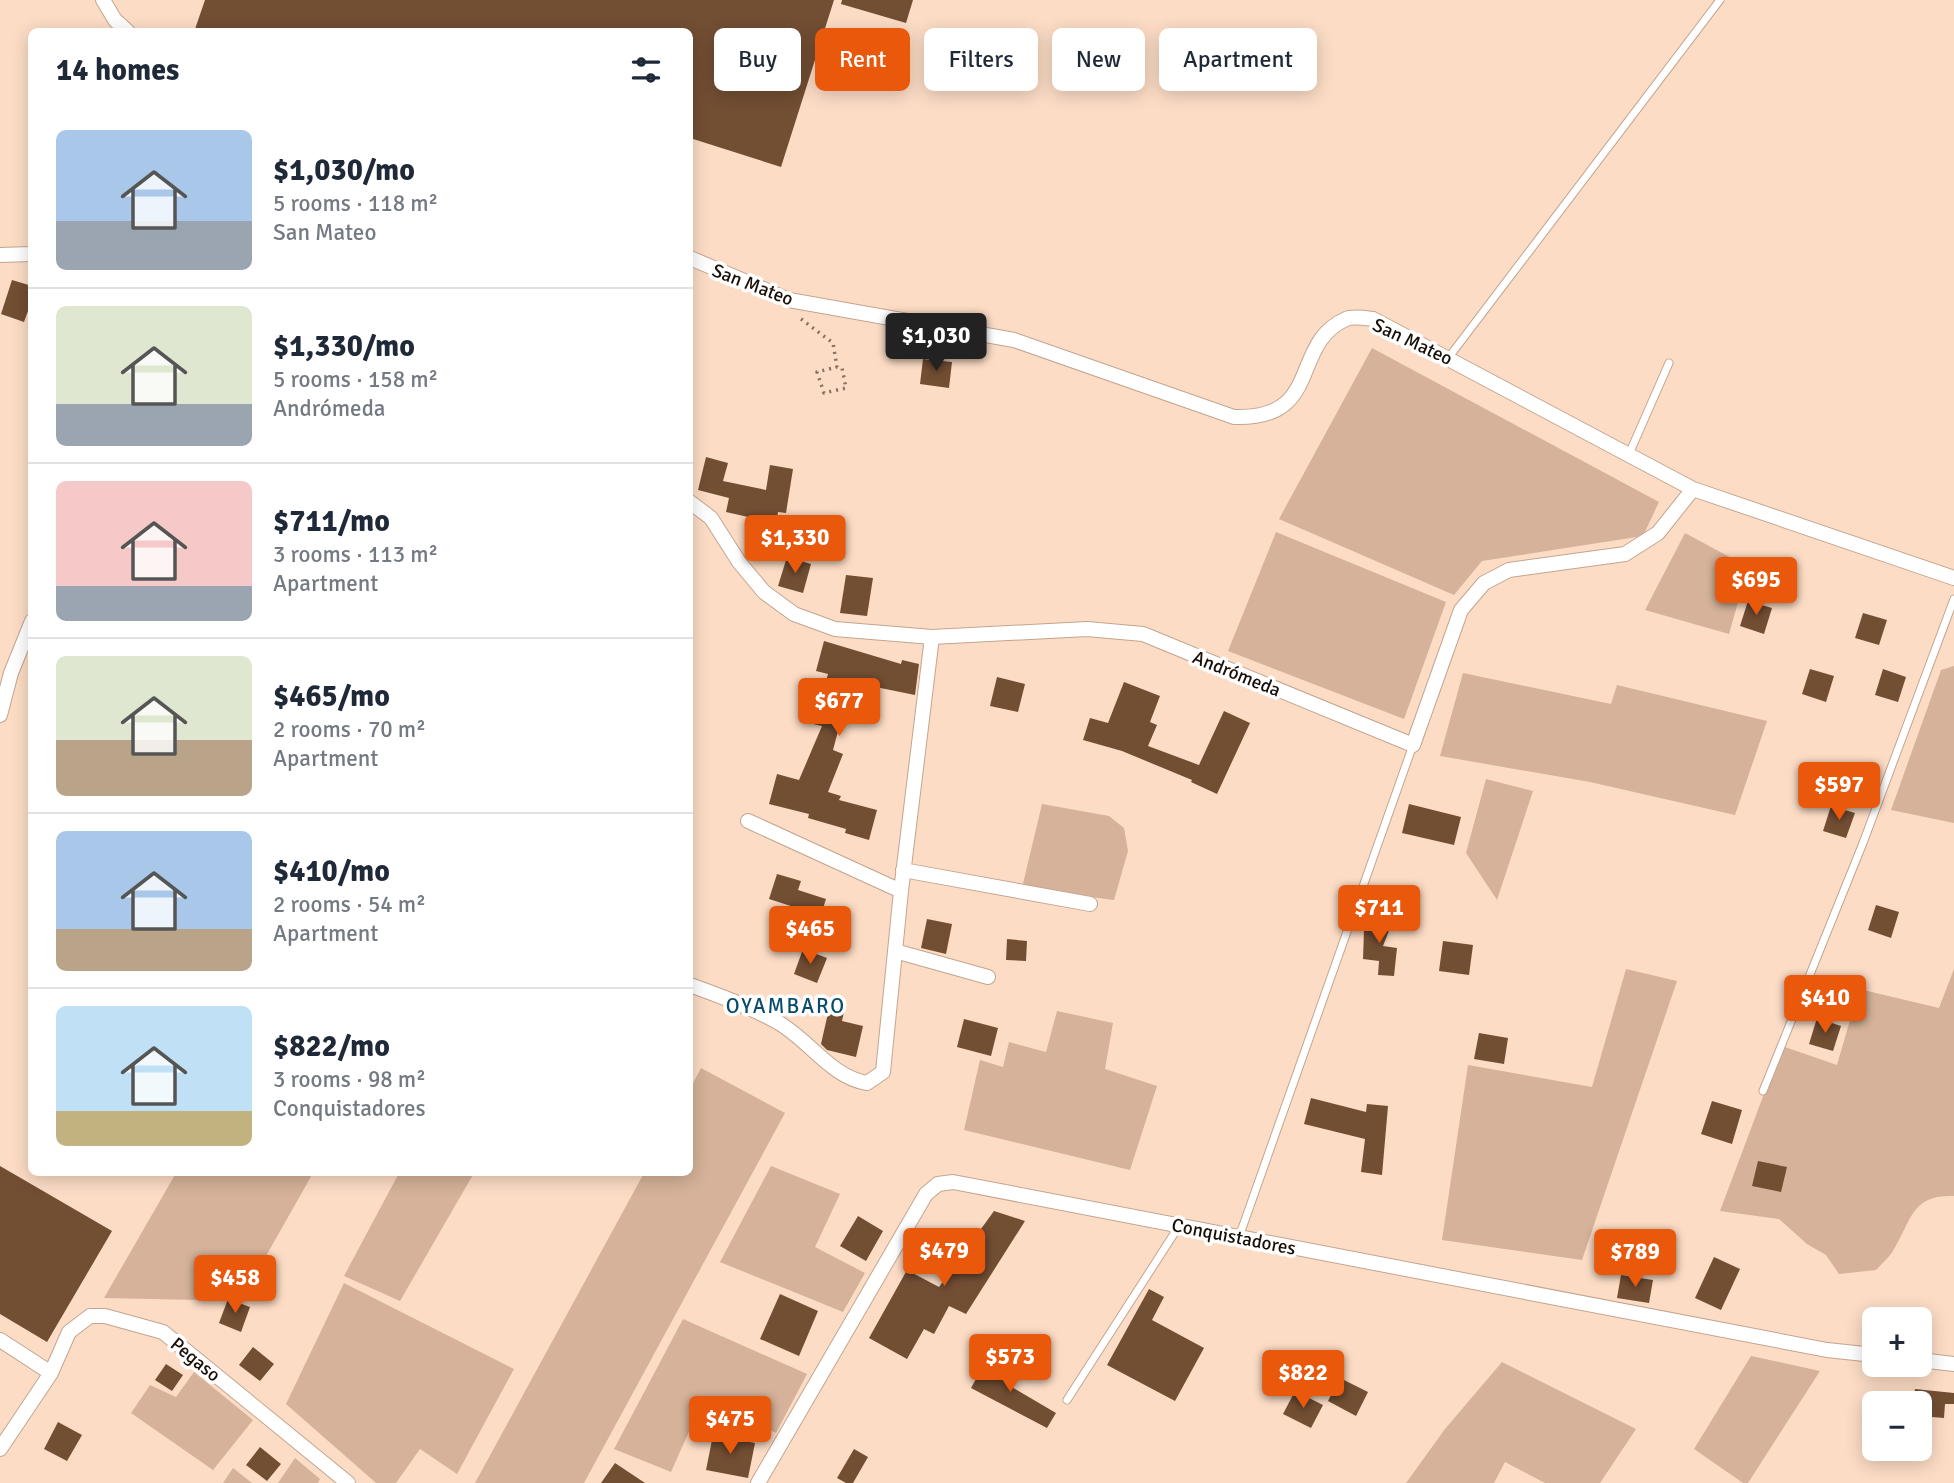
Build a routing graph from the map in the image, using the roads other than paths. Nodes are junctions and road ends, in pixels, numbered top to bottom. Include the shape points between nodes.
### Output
1 (103, 0) edge
2 (1720, 0) edge
3 (124, 28) edge
4 (28, 254) edge
5 (0, 255) edge
6 (693, 259) edge
7 (1449, 357) junction
8 (1669, 363) dead end
9 (1629, 454) junction
10 (1693, 489) junction
11 (693, 504) edge
12 (1954, 578) edge
13 (1954, 599) edge
14 (28, 630) edge
15 (932, 637) junction
16 (0, 715) edge
17 (1413, 745) junction
18 (748, 821) dead end
19 (903, 870) junction
20 (901, 891) junction
21 (1090, 904) dead end
22 (895, 951) junction
23 (988, 977) dead end
24 (693, 986) edge
25 (1763, 1091) dead end
26 (1179, 1226) junction
27 (1239, 1237) junction
28 (0, 1340) edge
29 (1862, 1354) edge
30 (1932, 1361) edge
31 (1954, 1364) edge
32 (51, 1373) junction
33 (1067, 1400) dead end
34 (0, 1450) edge
35 (348, 1483) edge
36 (758, 1483) edge

1 - 3 street
2 - 7 lane
4 - 5 street
6 - 7 street, San Mateo via 793,301 1014,340 1234,417 1256,418 1280,409 1298,389 1321,341 1347,318 1373,319
7 - 9 street, San Mateo
8 - 9 lane
9 - 10 street, San Mateo
10 - 12 street, San Mateo
10 - 17 street via 1658,533 1625,554 1509,570 1484,583 1461,610
11 - 15 street, Andrómeda via 711,518 764,592 794,614 835,629
13 - 25 lane
14 - 16 street via 10,673
15 - 17 street, Andrómeda via 1087,629 1143,634
15 - 19 street
17 - 27 lane
18 - 20 street
19 - 20 street
19 - 21 street
20 - 22 street
22 - 23 street
22 - 24 street via 883,1072 867,1083 852,1080 781,1024
26 - 27 street, Conquistadores
26 - 33 lane
26 - 36 street, Conquistadores via 953,1182 938,1184 926,1194
27 - 29 street, Conquistadores
28 - 32 street
30 - 31 street
32 - 34 street, Pegaso
32 - 35 street, Pegaso via 69,1332 90,1316 134,1322 163,1332

